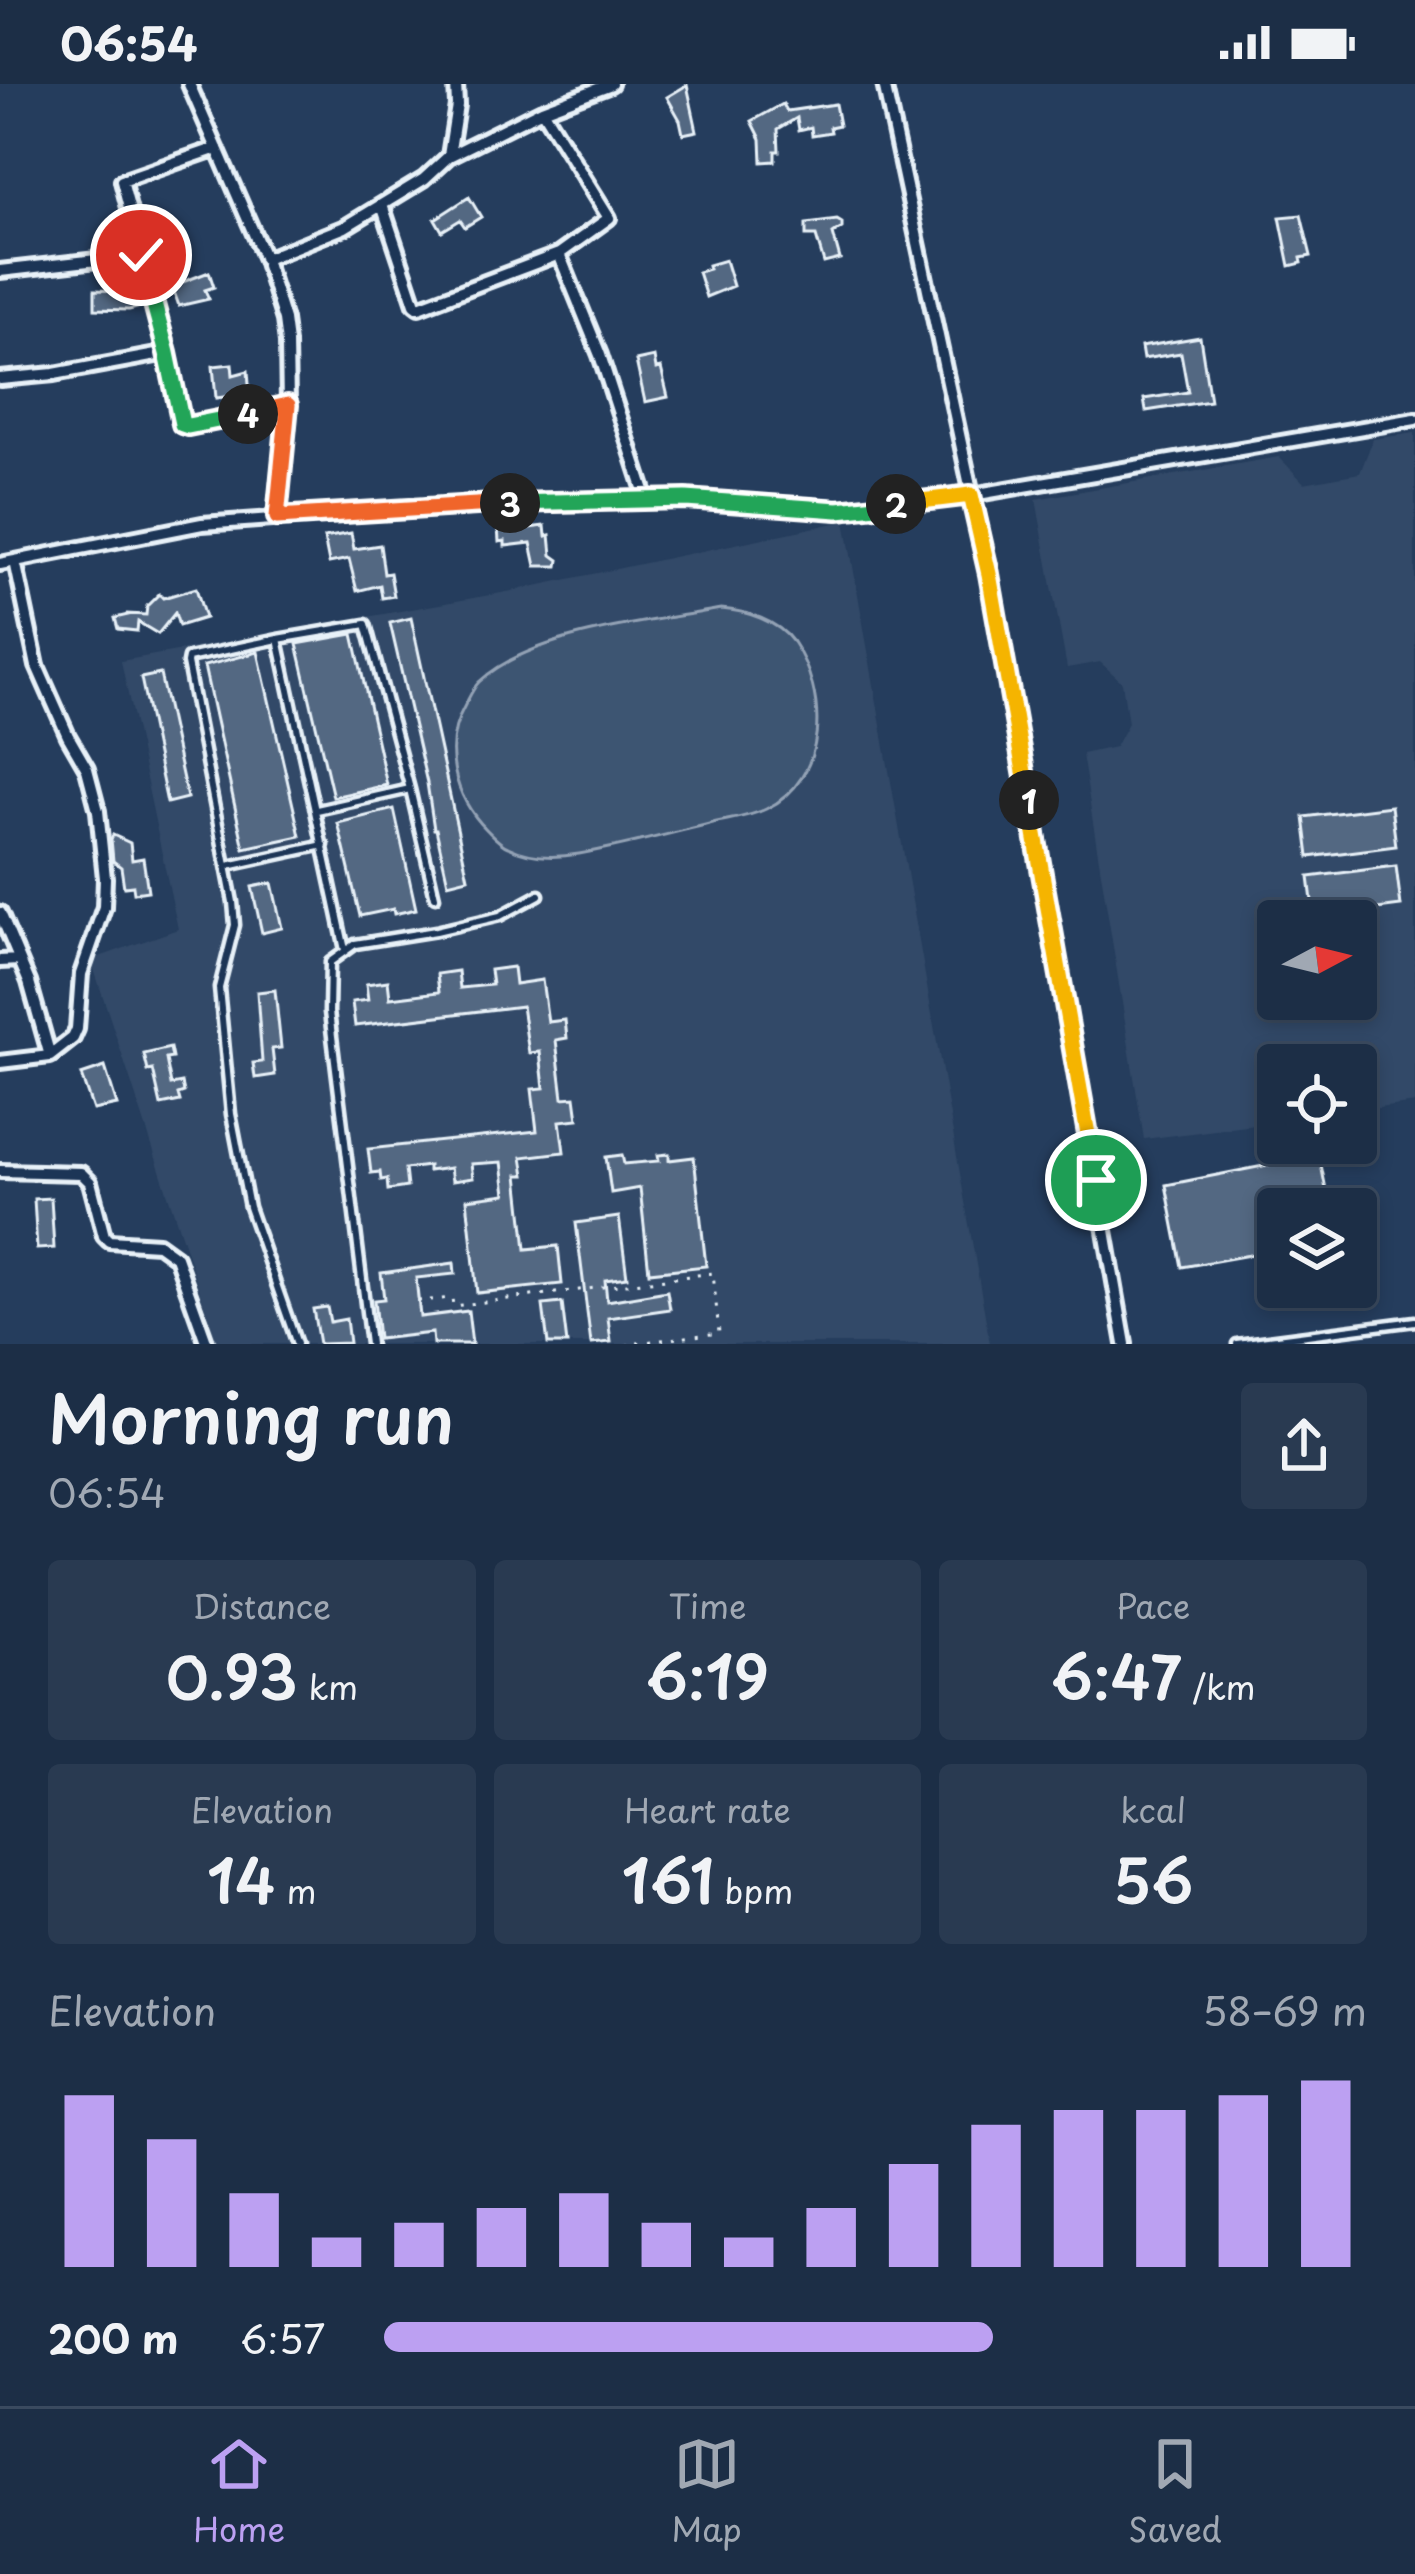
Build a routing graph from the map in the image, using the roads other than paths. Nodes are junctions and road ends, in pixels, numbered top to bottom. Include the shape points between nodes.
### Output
1 (189, 84) edge
2 (456, 84) edge
3 (611, 84) edge
4 (884, 84) edge
5 (542, 110) junction
6 (217, 148) junction
7 (449, 156) junction
8 (382, 205) junction
9 (559, 254) junction
10 (141, 255) junction
11 (265, 259) junction
12 (0, 272) edge
13 (167, 353) junction
14 (0, 379) edge
15 (288, 405) junction
16 (1415, 419) edge
17 (971, 495) junction
18 (647, 500) junction
19 (277, 517) junction
20 (15, 561) junction
21 (0, 564) edge
22 (278, 639) junction
23 (410, 789) junction
24 (317, 810) junction
25 (324, 845) junction
26 (228, 866) junction
27 (539, 895) dead end
28 (435, 897) dead end
29 (0, 913) edge
30 (345, 950) junction
31 (19, 960) junction
32 (0, 961) edge
33 (50, 1056) junction
34 (0, 1063) edge
35 (0, 1171) edge
36 (1415, 1322) edge
37 (207, 1344) edge
38 (297, 1344) edge
39 (370, 1344) edge
40 (1125, 1344) edge
41 (1238, 1344) edge

1 - 6 street
2 - 7 street
3 - 5 street
4 - 17 street
5 - 7 street
5 - 9 street via 609,218
6 - 10 street via 122,181
6 - 11 street
7 - 8 street
8 - 9 street via 416,306
8 - 11 street
9 - 18 street
10 - 12 street
10 - 13 street
11 - 15 street via 284,320
13 - 14 street
13 - 15 street via 182,424
15 - 19 street
16 - 17 street
17 - 18 street via 838,510
17 - 40 street
18 - 19 street
19 - 20 street
20 - 21 street
20 - 33 street via 37,666 87,769 105,878 79,983 77,1029
22 - 23 lane via 366,624
22 - 24 lane
22 - 26 lane via 187,660
23 - 24 lane
23 - 28 lane
24 - 25 lane
25 - 26 lane
25 - 30 lane
26 - 38 lane via 235,926 219,988 231,1114 249,1207
27 - 30 lane via 500,916
29 - 31 street
30 - 39 lane via 330,962 329,1012
31 - 32 street
31 - 33 street
33 - 34 street
35 - 37 street via 86,1177 109,1241 158,1244 176,1257
36 - 41 lane

